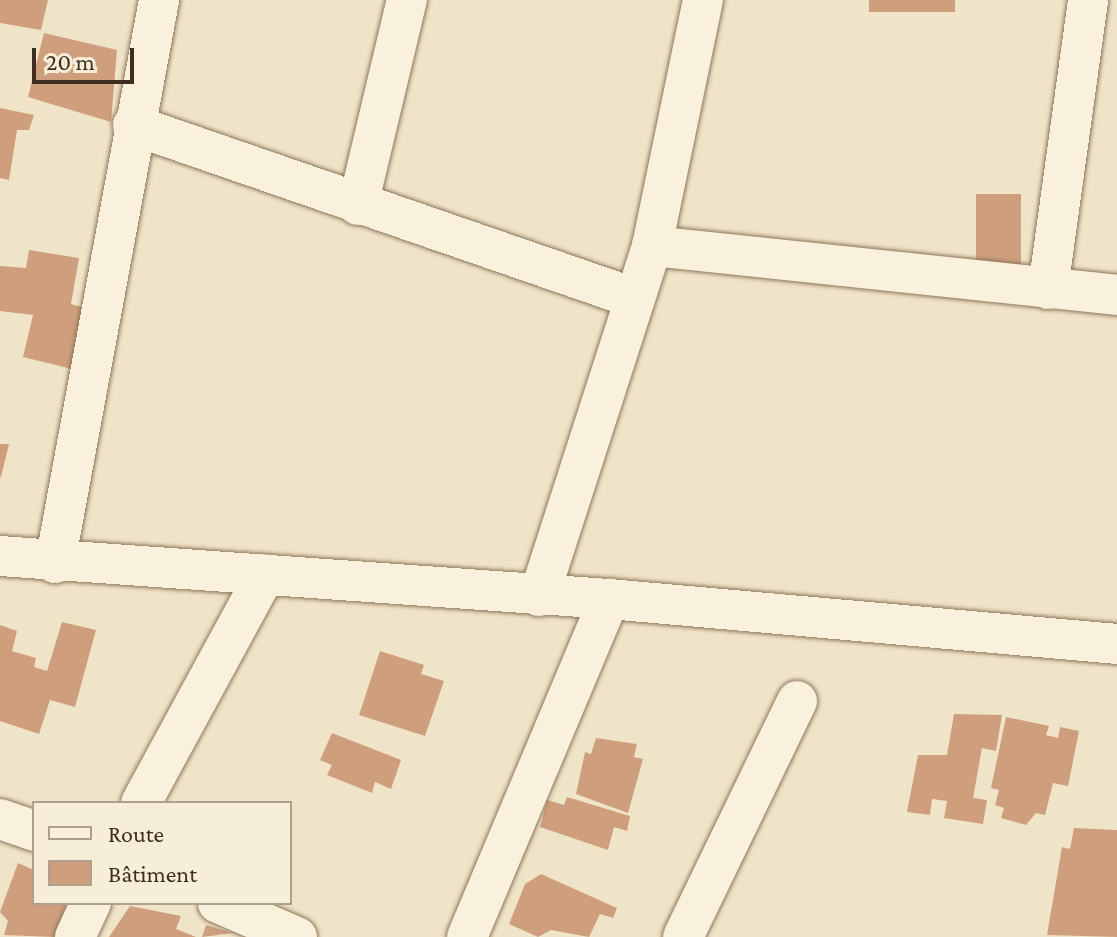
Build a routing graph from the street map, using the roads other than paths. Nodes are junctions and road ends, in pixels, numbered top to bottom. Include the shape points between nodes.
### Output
1 (159, 0) edge
2 (407, 0) edge
3 (703, 0) edge
4 (1088, 0) edge
5 (133, 125) junction
6 (358, 205) junction
7 (652, 246) junction
8 (1048, 289) junction
9 (1117, 295) edge
10 (634, 298) junction
11 (0, 556) edge
12 (55, 563) junction
13 (265, 575) junction
14 (539, 596) junction
15 (609, 599) junction
16 (1117, 644) edge
17 (797, 701) dead end
18 (142, 801) edge
19 (0, 819) edge
20 (32, 830) edge
21 (90, 905) edge
22 (223, 905) edge
23 (75, 937) edge
24 (297, 937) edge
25 (467, 937) edge
26 (683, 937) edge

1 - 5 street
2 - 6 street
3 - 7 street
4 - 8 street
5 - 6 street
5 - 12 street
6 - 10 street
7 - 8 street
7 - 10 street
8 - 9 street
10 - 14 street
11 - 12 street
12 - 13 street
13 - 14 street
13 - 18 street
14 - 15 street
15 - 16 street
15 - 25 street
17 - 26 street
19 - 20 street
21 - 23 street
22 - 24 street

